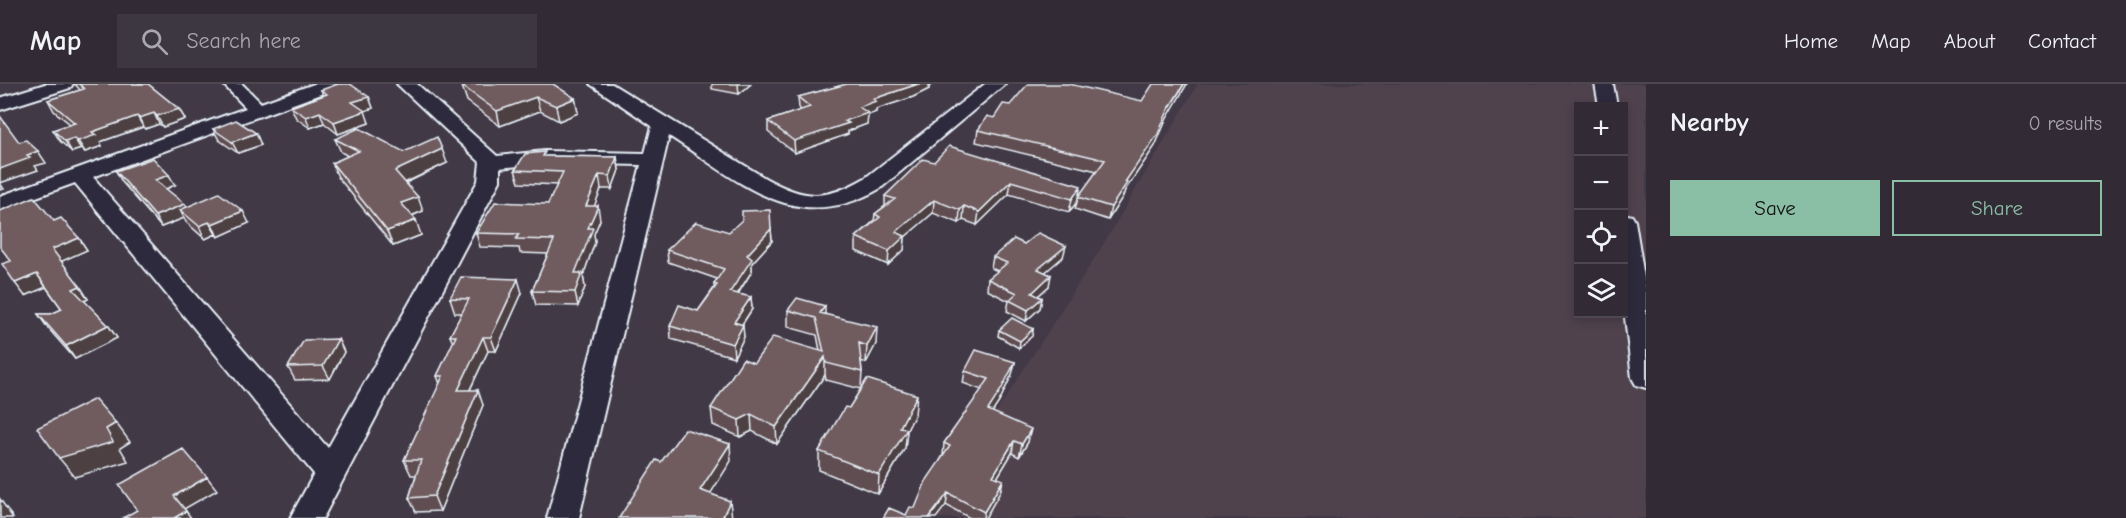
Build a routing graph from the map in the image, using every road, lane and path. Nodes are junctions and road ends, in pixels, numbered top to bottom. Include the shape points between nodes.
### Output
1 (64, 84) edge
2 (232, 84) edge
3 (331, 84) edge
4 (405, 84) edge
5 (599, 84) edge
6 (996, 84) edge
7 (1605, 84) edge
8 (1607, 102) edge
9 (0, 104) edge
10 (258, 110) junction
11 (662, 124) junction
12 (653, 159) junction
13 (490, 160) junction
14 (79, 174) junction
15 (0, 203) edge
16 (1628, 255) edge
17 (1646, 378) edge
18 (330, 472) junction
19 (306, 518) edge
20 (563, 518) edge

1 - 9 street
2 - 10 street
3 - 10 street
4 - 13 street
5 - 11 street
6 - 11 street via 873,183 854,194 815,202 785,198
7 - 8 street
10 - 14 street
11 - 12 street
12 - 13 street
12 - 20 street
13 - 18 street via 489,181
14 - 15 street
14 - 18 street
16 - 17 street
18 - 19 street

